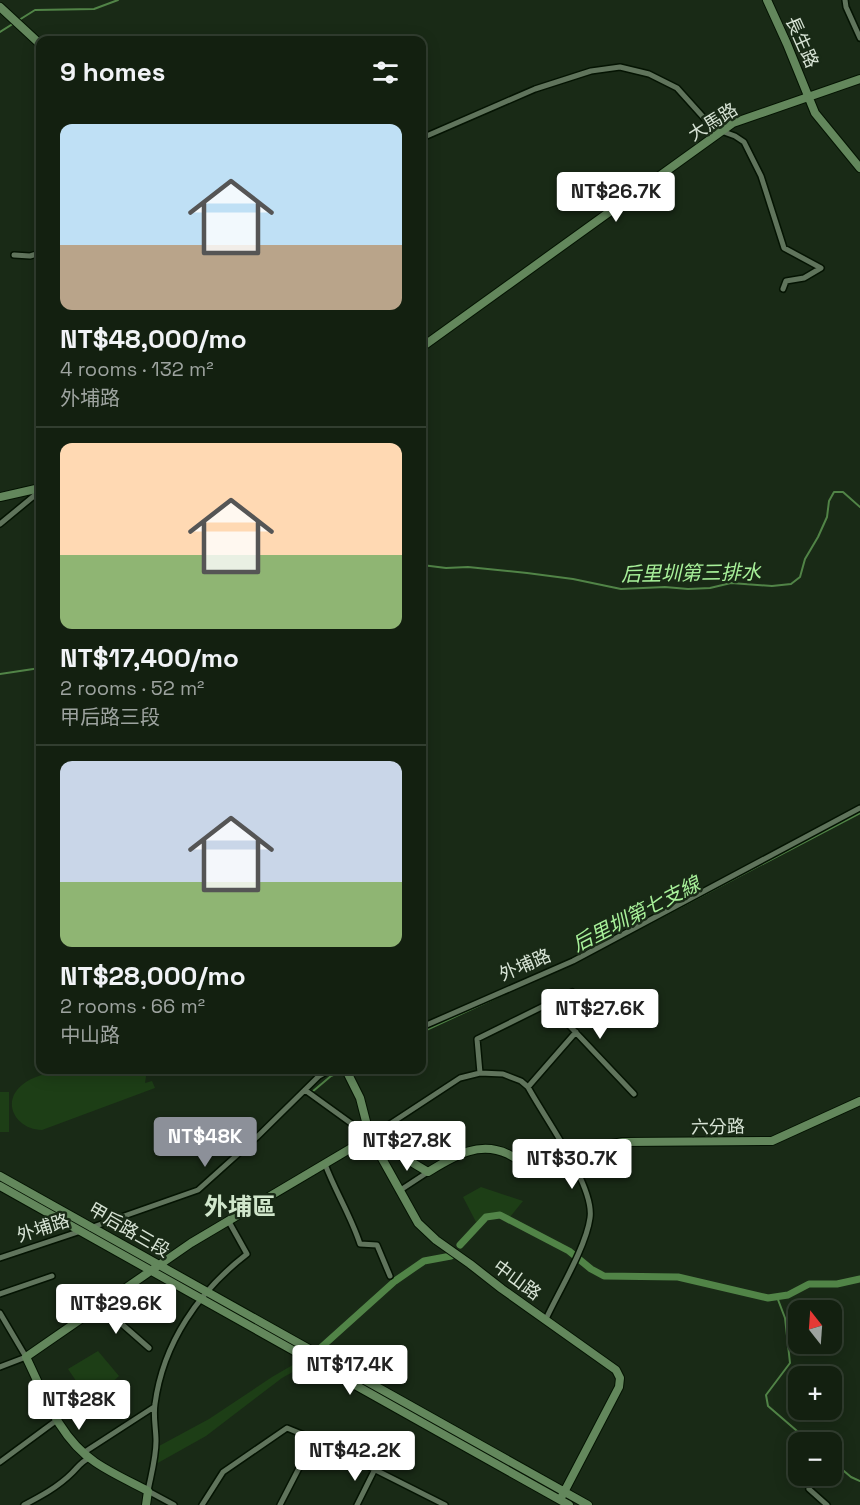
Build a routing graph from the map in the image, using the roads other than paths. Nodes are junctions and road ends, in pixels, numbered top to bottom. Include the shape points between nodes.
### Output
1 (767, 0) edge
2 (845, 0) edge
3 (0, 7) edge
4 (860, 38) edge
5 (36, 41) edge
6 (860, 79) edge
7 (809, 97) junction
8 (722, 131) junction
9 (426, 136) edge
10 (860, 168) edge
11 (36, 254) edge
12 (14, 255) dead end
13 (783, 289) dead end
14 (426, 344) edge
15 (36, 491) edge
16 (36, 493) edge
17 (0, 497) edge
18 (0, 524) edge
19 (860, 808) edge
20 (572, 992) dead end
21 (548, 1004) junction
22 (426, 1025) edge
23 (576, 1032) junction
24 (480, 1073) junction
25 (323, 1074) edge
26 (348, 1074) edge
27 (528, 1087) junction
28 (305, 1090) junction
29 (634, 1094) dead end
30 (860, 1101) edge
31 (370, 1137) junction
32 (570, 1159) junction
33 (325, 1164) junction
34 (428, 1172) junction
35 (0, 1176) edge
36 (0, 1186) edge
37 (399, 1191) junction
38 (228, 1220) junction
39 (94, 1227) junction
40 (81, 1232) junction
41 (0, 1258) edge
42 (157, 1264) junction
43 (151, 1271) junction
44 (52, 1276) dead end
45 (390, 1276) dead end
46 (209, 1292) junction
47 (0, 1294) edge
48 (203, 1299) junction
49 (100, 1305) junction
50 (0, 1313) edge
51 (546, 1319) junction
52 (148, 1348) dead end
53 (26, 1357) junction
54 (0, 1367) edge
55 (154, 1407) junction
56 (57, 1420) junction
57 (314, 1439) junction
58 (86, 1455) junction
59 (0, 1462) edge
60 (375, 1469) junction
61 (809, 1489) dead end
62 (148, 1491) junction
63 (560, 1499) edge
64 (435, 1503) edge
65 (24, 1505) edge
66 (146, 1505) edge
67 (174, 1505) edge
68 (202, 1505) edge
69 (280, 1505) edge
70 (357, 1505) edge
71 (445, 1505) edge
72 (569, 1505) edge
73 (588, 1505) edge
74 (827, 1505) edge

1 - 7 street, 長生路
2 - 4 street
3 - 5 street
6 - 7 street, 大馬路
7 - 8 street, 大馬路 via 733,123
7 - 10 street, 長生路 via 815,113
8 - 9 street via 713,128 676,88 649,74 620,67 591,71 535,89
8 - 13 street via 744,141 761,176 784,248 821,268 804,278 786,281
8 - 14 street, 大馬路
11 - 12 street
15 - 17 street
16 - 18 street
19 - 22 street, 外埔路 via 573,961
20 - 21 street
21 - 23 street
21 - 24 street via 477,1039
23 - 27 street
23 - 29 street
24 - 27 street via 502,1074
24 - 31 street via 460,1078
25 - 28 street, 外埔路
26 - 31 street, 中山路 via 360,1098
27 - 32 street
28 - 31 street
28 - 39 street, 外埔路 via 198,1190
30 - 32 street, 六分路 via 772,1141 623,1142
31 - 33 street
31 - 34 street
31 - 37 street, 中山路
32 - 34 street, 六分路 via 542,1171 508,1154 479,1148 455,1155
32 - 51 street via 590,1204 591,1216 587,1236
33 - 38 street
33 - 45 street via 360,1244 377,1245
34 - 37 street
35 - 39 street, 甲后路三段
36 - 40 street, 甲后路三段
37 - 51 street, 中山路 via 418,1222 436,1240
38 - 42 street
38 - 46 street via 247,1254
39 - 40 street, 外埔路
39 - 42 street, 甲后路三段
40 - 41 street, 外埔路
40 - 43 street, 甲后路三段
42 - 43 street
42 - 46 street, 甲后路三段
43 - 48 street, 甲后路三段
43 - 49 street
44 - 47 street
46 - 48 street
46 - 63 street, 甲后路三段
48 - 55 street via 184,1321 168,1351
48 - 63 street, 甲后路三段
49 - 52 street
49 - 53 street
50 - 53 street
51 - 63 street, 中山路 via 616,1370 620,1378 619,1387
53 - 54 street
53 - 56 street
55 - 58 street
55 - 62 street via 156,1443
56 - 58 street
56 - 59 street
57 - 60 street
57 - 68 street via 287,1428 224,1472
57 - 69 street
58 - 62 street
58 - 65 street via 73,1472
60 - 64 street
60 - 70 street
61 - 74 street
62 - 66 street
62 - 67 street
63 - 72 street, 甲后路三段
63 - 73 street, 甲后路三段
64 - 71 street

